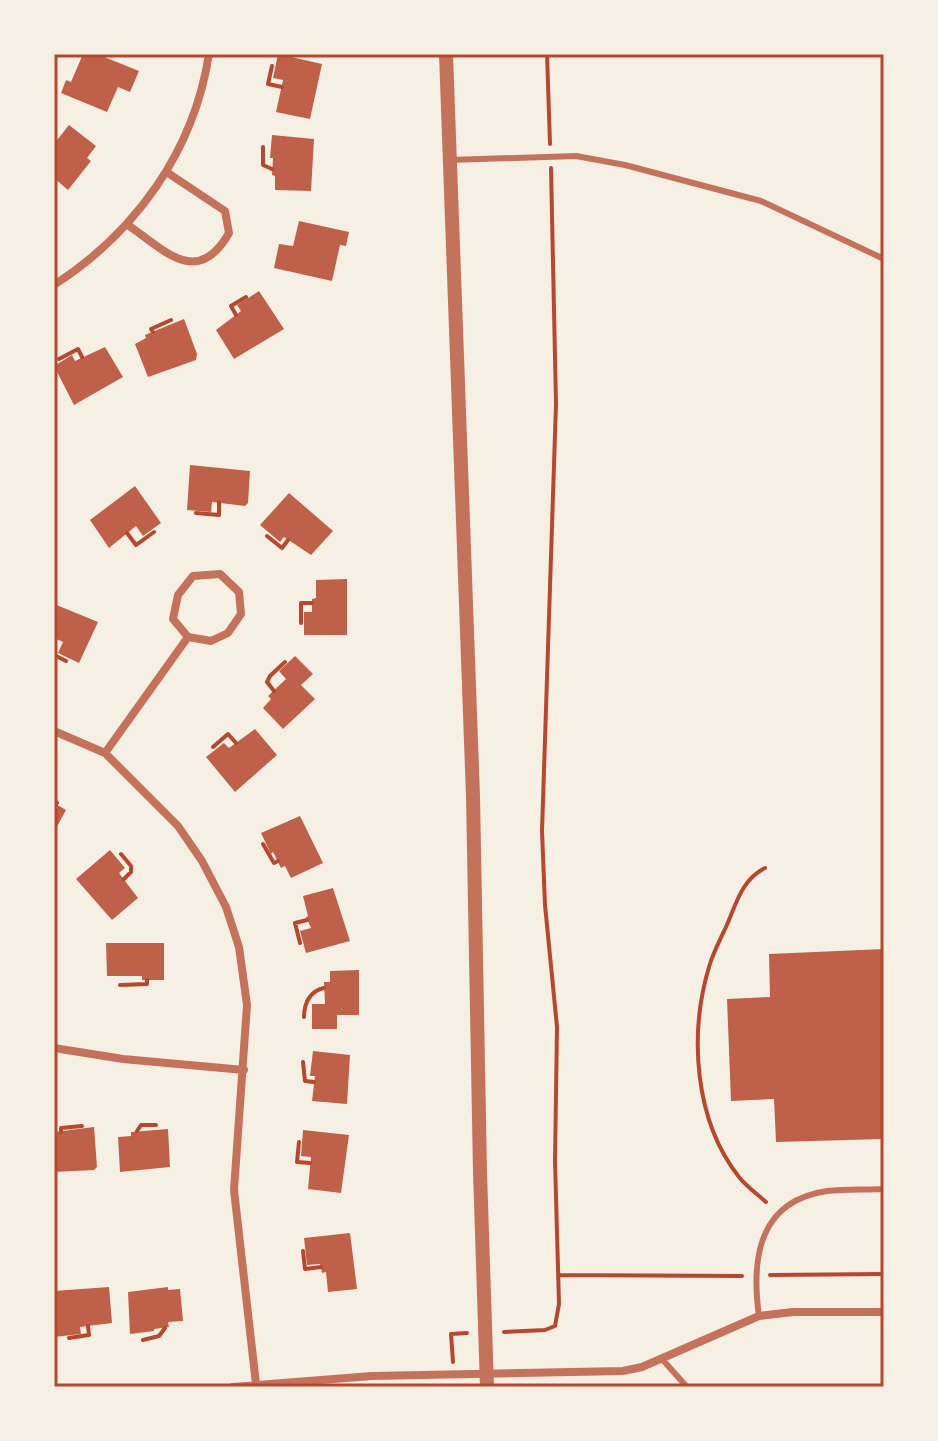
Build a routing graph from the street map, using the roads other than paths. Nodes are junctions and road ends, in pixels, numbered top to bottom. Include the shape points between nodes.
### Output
1 (209, 54) edge
2 (446, 54) edge
3 (450, 160) junction
4 (168, 173) junction
5 (128, 225) junction
6 (884, 259) edge
7 (54, 285) edge
8 (188, 637) junction
9 (54, 731) edge
10 (105, 753) junction
11 (54, 1048) edge
12 (244, 1070) junction
13 (884, 1189) edge
14 (884, 1312) edge
15 (759, 1316) junction
16 (661, 1358) junction
17 (487, 1380) edge
18 (256, 1384) junction
19 (233, 1387) edge
20 (687, 1387) edge

1 - 4 street via 204,89
2 - 3 street
3 - 6 lane via 576,156 625,165 761,201
3 - 17 street
4 - 5 street
4 - 5 street via 225,211 229,233 219,252 200,262 178,259
5 - 7 street
8 - 8 street via 211,641 228,633 241,614 239,592 220,574 193,576 178,595 173,619
8 - 10 street
9 - 10 street
10 - 12 street via 178,826 226,907 239,947 247,1005
11 - 12 street
12 - 18 street via 234,1190
13 - 15 lane via 826,1191 799,1199 778,1214 756,1257
14 - 15 street
15 - 16 street
16 - 17 street via 623,1371
16 - 20 lane
17 - 18 street via 372,1376
18 - 19 street

